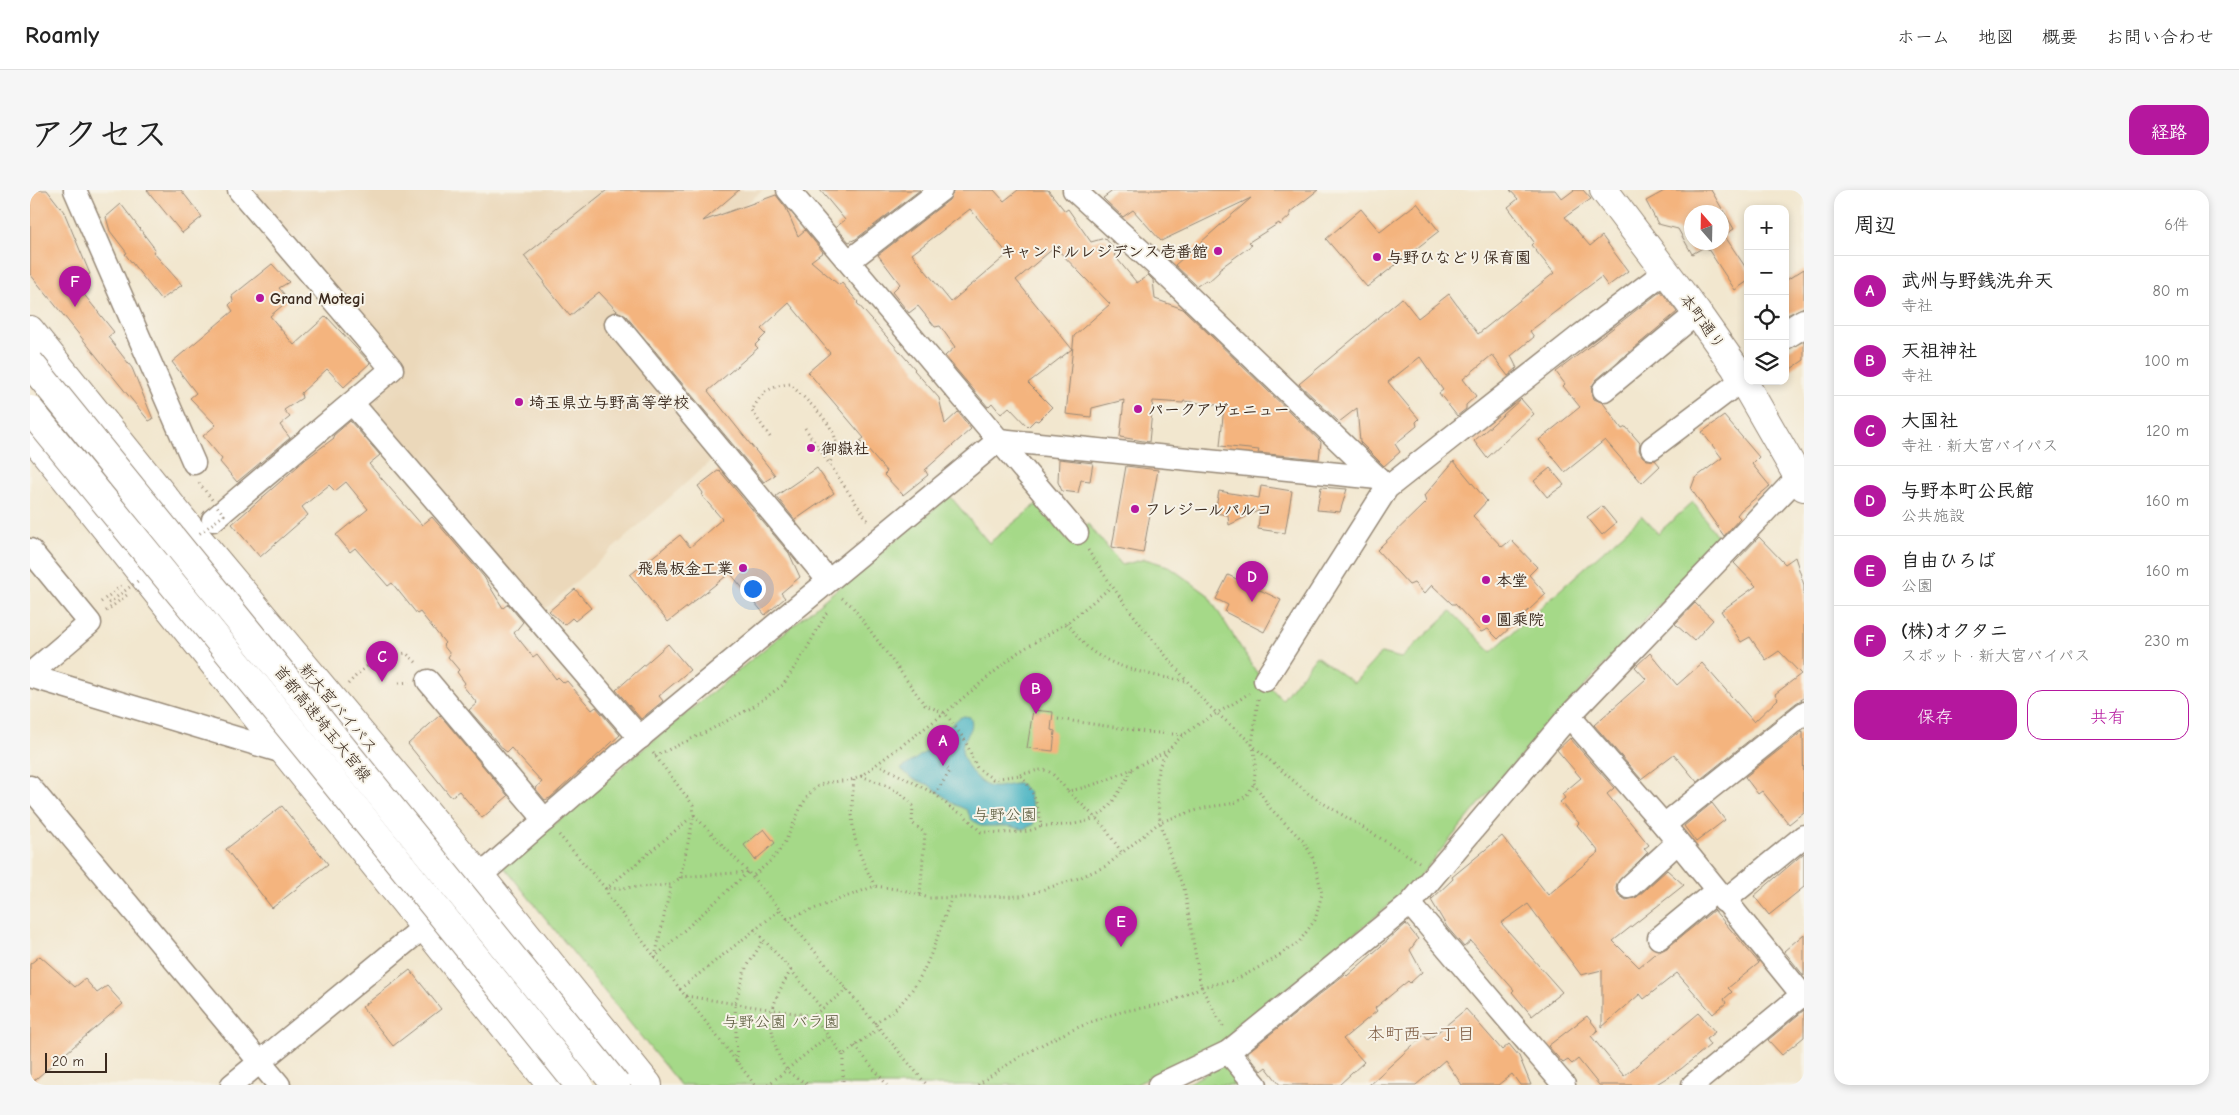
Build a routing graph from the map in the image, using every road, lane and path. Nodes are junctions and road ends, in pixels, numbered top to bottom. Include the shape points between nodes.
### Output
1 (76, 190) edge
2 (239, 190) edge
3 (788, 190) edge
4 (940, 190) edge
5 (1604, 190) edge
6 (1086, 194) edge
7 (849, 261) junction
8 (1666, 271) junction
9 (1697, 313) junction
10 (1804, 323) edge
11 (616, 324) dead end
12 (30, 330) edge
13 (1789, 332) edge
14 (30, 363) edge
15 (1742, 369) edge
16 (1604, 390) dead end
17 (352, 403) junction
18 (30, 410) edge
19 (804, 428) dead end
20 (30, 434) edge
21 (770, 437) dead end
22 (999, 440) junction
23 (1652, 448) dead end
24 (829, 464) junction
25 (197, 473) joint
26 (1801, 482) edge
27 (1383, 483) junction
28 (218, 518) joint
29 (1077, 533) joint
30 (879, 538) junction
31 (30, 550) edge
32 (828, 580) junction
33 (121, 586) dead end
34 (1111, 587) junction
35 (106, 598) dead end
36 (841, 598) junction
37 (835, 602) dead end
38 (830, 606) dead end
39 (1067, 623) junction
40 (30, 675) edge
41 (428, 681) joint
42 (1187, 681) junction
43 (1262, 683) junction
44 (346, 685) dead end
45 (945, 713) junction
46 (1804, 713) edge
47 (1217, 715) junction
48 (1569, 716) junction
49 (1058, 719) dead end
50 (1184, 735) junction
51 (640, 738) junction
52 (1252, 745) junction
53 (1169, 750) junction
54 (283, 752) junction
55 (655, 756) junction
56 (878, 764) junction
57 (945, 767) dead end
58 (1134, 767) junction
59 (1020, 775) junction
60 (860, 776) junction
61 (854, 780) junction
62 (1254, 783) junction
63 (30, 787) edge
64 (1068, 791) junction
65 (936, 793) junction
66 (694, 815) junction
67 (1097, 818) junction
68 (545, 820) junction
69 (1160, 822) junction
70 (1664, 825) junction
71 (1041, 826) junction
72 (1804, 836) edge
73 (1677, 843) junction
74 (1122, 853) junction
75 (748, 872) junction
76 (754, 875) dead end
77 (1435, 875) junction
78 (480, 876) junction
79 (680, 877) junction
80 (671, 885) junction
81 (875, 886) junction
82 (1629, 888) dead end
83 (606, 889) junction
84 (920, 896) junction
85 (1720, 896) junction
86 (951, 898) junction
87 (1410, 904) junction
88 (780, 910) junction
89 (787, 919) junction
90 (424, 926) junction
91 (754, 929) junction
92 (1659, 938) dead end
93 (764, 939) junction
94 (655, 957) junction
95 (791, 970) junction
96 (1201, 987) junction
97 (680, 988) junction
98 (847, 989) junction
99 (686, 996) junction
100 (1803, 996) edge
101 (735, 1004) junction
102 (772, 1009) junction
103 (822, 1009) junction
104 (813, 1016) junction
105 (1219, 1019) dead end
106 (875, 1023) junction
107 (879, 1028) junction
108 (828, 1036) junction
109 (854, 1046) junction
110 (1228, 1052) junction
111 (843, 1055) junction
112 (259, 1061) junction
113 (737, 1062) junction
114 (787, 1070) junction
115 (232, 1085) edge
116 (279, 1085) edge
117 (551, 1085) edge
118 (579, 1085) edge
119 (616, 1085) edge
120 (648, 1085) edge
121 (755, 1085) edge
122 (768, 1085) edge
123 (809, 1085) edge
124 (844, 1085) edge
125 (887, 1085) edge
126 (927, 1085) edge
127 (978, 1085) edge
128 (1158, 1085) edge
129 (1256, 1085) edge
130 (1564, 1085) edge
131 (1693, 1085) edge

1 - 25 street
2 - 17 street via 392,369
3 - 7 street
4 - 7 street
5 - 8 main road, 本町通り
6 - 27 street
7 - 22 street
8 - 9 main road, 本町通り
8 - 27 street
9 - 15 main road, 本町通り
9 - 16 street
10 - 13 main road
11 - 32 street
12 - 78 main road, 新大宮バイパス via 195,536
14 - 119 main road, 首都高速埼玉大宮線, bridge
15 - 23 street
15 - 26 main road, 本町通り
17 - 28 street
17 - 51 street
18 - 118 main road, 首都高速埼玉大宮線, bridge
19 - 24 path
20 - 54 main road
21 - 24 path via 752,411 764,391 776,385 790,384 834,433 837,444
22 - 27 street
22 - 29 street
22 - 30 street
24 - 30 path
25 - 28 path, bridge
26 - 48 street
27 - 43 street
29 - 34 path
30 - 32 street
31 - 40 street via 90,623
32 - 36 path
32 - 51 street
33 - 35 path
34 - 39 path
34 - 42 path
36 - 37 path
36 - 45 path via 852,606 925,705
38 - 55 path via 783,685 751,708
39 - 42 path via 1099,656 1130,669
39 - 45 path via 1017,653
40 - 54 street
41 - 44 path via 418,664 406,653 382,657 364,667
41 - 68 street
42 - 47 path
43 - 47 path
43 - 52 path
45 - 56 path
45 - 59 path via 964,740 977,768 984,774 993,779
46 - 70 street
47 - 50 path
47 - 52 path
48 - 70 street
48 - 77 street
49 - 50 path
50 - 53 path
51 - 55 path
51 - 68 street
52 - 62 path
52 - 77 path via 1310,795 1415,858
53 - 58 path
53 - 69 path via 1159,768 1157,783
54 - 90 main road
55 - 66 path via 693,805
56 - 60 path
56 - 65 path
57 - 65 path via 950,771
58 - 64 path via 1103,781
58 - 67 path via 1116,799
59 - 64 path via 1042,768 1050,771
59 - 71 path via 1032,792 1040,812
60 - 61 path
60 - 84 path via 895,788 913,806 912,823 925,833
61 - 76 path via 831,781 814,790 797,815 784,845
61 - 81 path via 852,824 856,843
62 - 69 path via 1248,795 1233,804 1208,807
62 - 96 path via 1270,808 1304,842 1314,860 1322,894 1315,920 1299,942 1235,980
63 - 112 street
64 - 67 path
65 - 71 path via 981,832 1020,833
66 - 75 path
66 - 79 path
66 - 83 path
67 - 71 path via 1078,824
67 - 74 path
68 - 78 street
68 - 83 path
69 - 74 path
69 - 96 path via 1184,888
70 - 73 street
72 - 85 street
73 - 82 street
73 - 85 street
74 - 86 path via 1106,866 1088,874 1023,896
75 - 79 path
75 - 88 path
75 - 94 path
77 - 87 street
78 - 120 main road, 新大宮バイパス
79 - 80 path
80 - 83 path
80 - 94 path
81 - 84 path
81 - 89 path
83 - 94 path
84 - 86 path
85 - 92 street
85 - 100 street
86 - 106 path via 915,984 902,1002
87 - 110 street
87 - 130 street
88 - 89 path
88 - 91 path
89 - 98 path
90 - 112 street
90 - 117 main road
91 - 93 path
91 - 97 path
93 - 95 path
93 - 101 path via 744,970
94 - 97 path
95 - 102 path
95 - 103 path
96 - 105 path
96 - 127 path via 1170,1002 1120,1012 1084,1026 1034,1048
97 - 99 path
98 - 103 path
98 - 106 path
99 - 101 path
99 - 113 path
100 - 131 street
101 - 102 path
101 - 113 path
102 - 104 path
102 - 114 path via 771,1030
103 - 104 path
104 - 108 path
106 - 107 path
107 - 109 path
107 - 126 path
108 - 111 path
108 - 114 path
109 - 111 path
109 - 125 path
110 - 128 street
110 - 129 street
111 - 124 path
112 - 115 street
112 - 116 street
113 - 121 path
114 - 122 path
114 - 123 path

